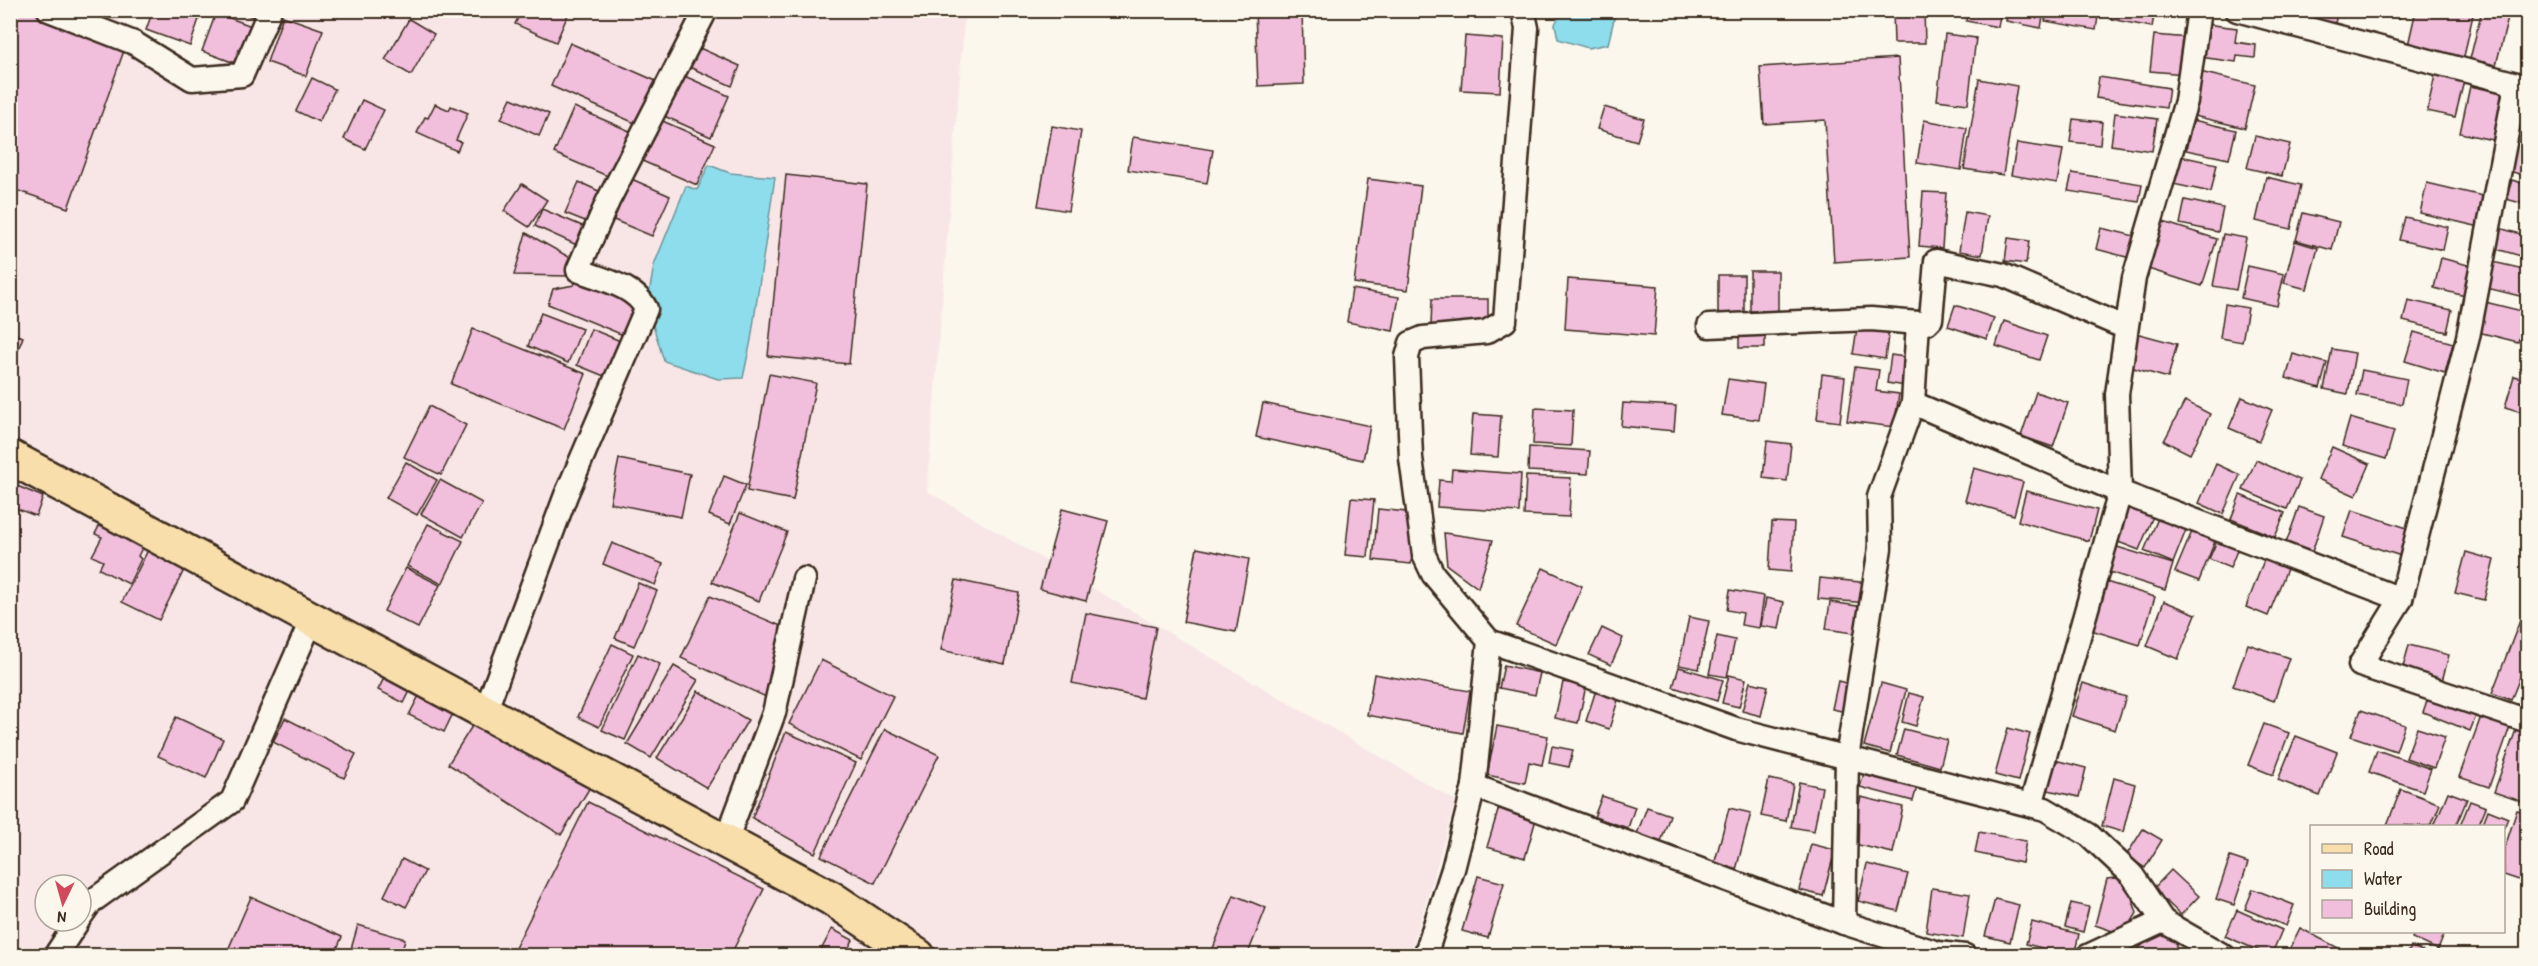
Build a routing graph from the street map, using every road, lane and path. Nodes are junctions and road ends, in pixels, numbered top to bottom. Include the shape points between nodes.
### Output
1 (49, 10) edge
2 (270, 10) edge
3 (706, 10) edge
4 (1523, 10) edge
5 (2199, 10) edge
6 (2236, 10) edge
7 (2522, 86) edge
8 (1918, 323) junction
9 (2117, 324) dead end
10 (1709, 326) dead end
11 (1913, 403) junction
12 (10, 457) edge
13 (2120, 492) junction
14 (804, 579) dead end
15 (2401, 598) junction
16 (312, 619) junction
17 (1490, 641) junction
18 (485, 712) junction
19 (2528, 721) edge
20 (1847, 758) junction
21 (1474, 786) junction
22 (2031, 805) junction
23 (726, 841) junction
24 (93, 900) edge
25 (2163, 921) junction
26 (1844, 923) junction
27 (70, 933) edge
28 (1937, 954) edge
29 (55, 956) edge
30 (918, 956) edge
31 (1425, 956) edge
32 (1965, 956) edge
33 (2088, 956) edge
34 (2224, 956) edge

1 - 2 street via 134,43 192,79 242,75
3 - 18 street via 608,201 578,270 632,292 641,298 646,309 566,495
4 - 17 street via 1527,28 1505,321 1486,332 1423,338 1411,343 1407,357 1411,458 1424,555 1433,574
5 - 13 street via 2186,101 2134,278 2117,393
6 - 7 street
7 - 15 street via 2468,337
8 - 9 street via 1927,324 1931,319 1936,261 2003,275
8 - 10 street via 1871,319
8 - 11 street
11 - 13 street
11 - 20 street via 1879,497 1880,548
12 - 16 main road
13 - 15 street
13 - 22 street
14 - 23 street via 774,713
15 - 19 street via 2360,665
16 - 18 main road
16 - 24 street via 232,801
17 - 20 street via 1736,729
17 - 21 street
18 - 23 main road
20 - 22 street
20 - 26 street
21 - 26 street
21 - 31 street
22 - 25 street via 2089,835 2132,875
23 - 30 main road via 831,897
25 - 33 street
25 - 34 street
26 - 28 street
27 - 29 street
28 - 32 street

